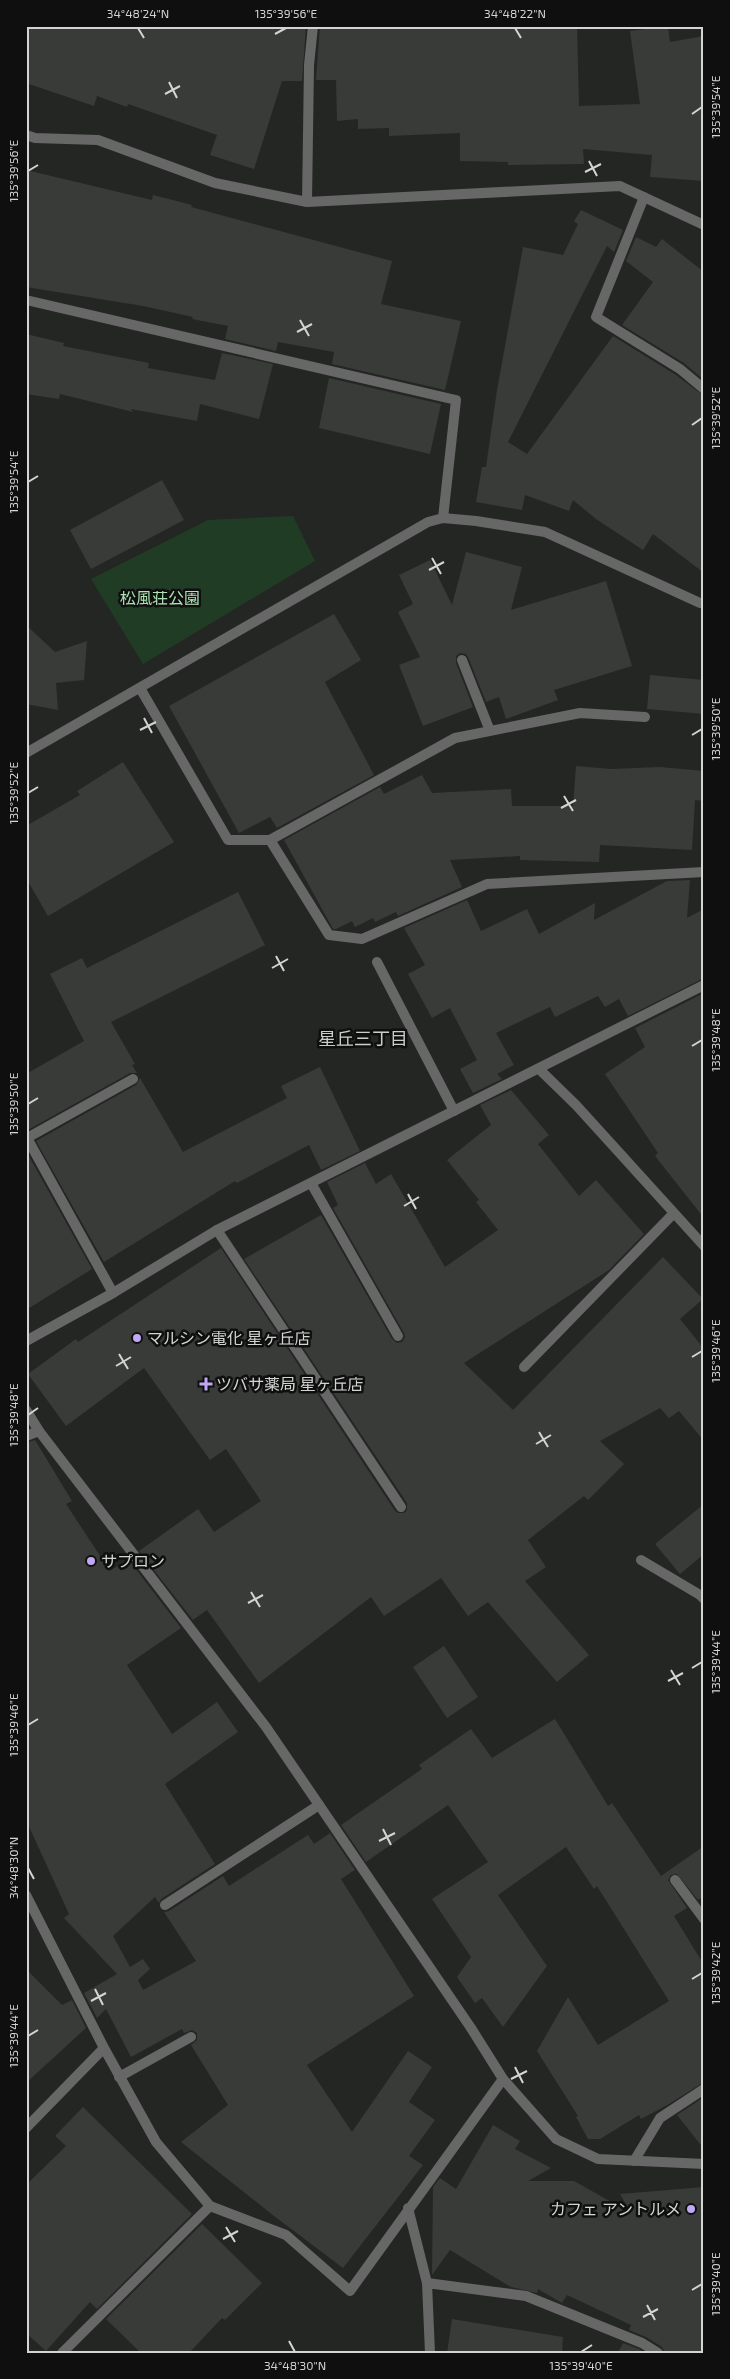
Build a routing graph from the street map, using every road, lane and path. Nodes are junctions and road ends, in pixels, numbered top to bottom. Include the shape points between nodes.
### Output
1 (313, 26) edge
2 (26, 135) edge
3 (644, 197) junction
4 (307, 202) junction
5 (704, 225) edge
6 (26, 300) edge
7 (704, 389) edge
8 (443, 518) junction
9 (700, 603) dead end
10 (462, 660) dead end
11 (140, 688) junction
12 (645, 717) dead end
13 (490, 731) junction
14 (26, 753) edge
15 (270, 840) junction
16 (704, 872) edge
17 (377, 962) dead end
18 (704, 985) edge
19 (539, 1069) junction
20 (133, 1079) dead end
21 (454, 1111) junction
22 (311, 1183) junction
23 (674, 1213) junction
24 (217, 1230) junction
25 (704, 1246) edge
26 (113, 1293) junction
27 (398, 1336) dead end
28 (26, 1341) edge
29 (524, 1367) dead end
30 (26, 1410) edge
31 (39, 1431) junction
32 (26, 1436) edge
33 (401, 1507) dead end
34 (641, 1560) dead end
35 (704, 1599) edge
36 (319, 1806) junction
37 (676, 1880) dead end
38 (26, 1895) edge
39 (165, 1905) dead end
40 (704, 1919) edge
41 (191, 2037) dead end
42 (104, 2048) junction
43 (120, 2077) junction
44 (503, 2079) junction
45 (704, 2089) edge
46 (26, 2128) edge
47 (634, 2161) junction
48 (704, 2164) edge
49 (210, 2206) junction
50 (408, 2208) junction
51 (427, 2283) junction
52 (62, 2353) edge
53 (430, 2353) edge
54 (658, 2353) edge

1 - 4 street via 309,65
2 - 4 street via 98,140 215,183
3 - 4 street via 620,186
3 - 5 street
3 - 7 street via 596,317 680,369
6 - 8 street via 456,400
8 - 9 street via 545,532
8 - 11 street via 428,522
10 - 13 street
11 - 14 street
11 - 15 street via 228,840
12 - 13 street via 580,713
13 - 15 street via 455,738
15 - 16 street via 329,935 362,940 487,884
17 - 21 street
18 - 19 street
19 - 21 street
19 - 23 street
20 - 26 street via 27,1138
21 - 22 street
22 - 24 street
22 - 27 street
23 - 25 street
23 - 29 street
24 - 26 street
24 - 33 street
26 - 28 street
30 - 31 street
31 - 32 street
31 - 36 street via 266,1727
34 - 35 street
36 - 39 street
36 - 44 street
37 - 40 street
38 - 42 street
41 - 43 street
42 - 43 street
42 - 46 street
43 - 49 street via 156,2142
44 - 47 street via 556,2139 598,2159
44 - 50 street
45 - 47 street via 660,2118
47 - 48 street
49 - 50 street via 286,2234 350,2290
49 - 52 street
50 - 51 street
51 - 53 street
51 - 54 street via 526,2296 642,2343

